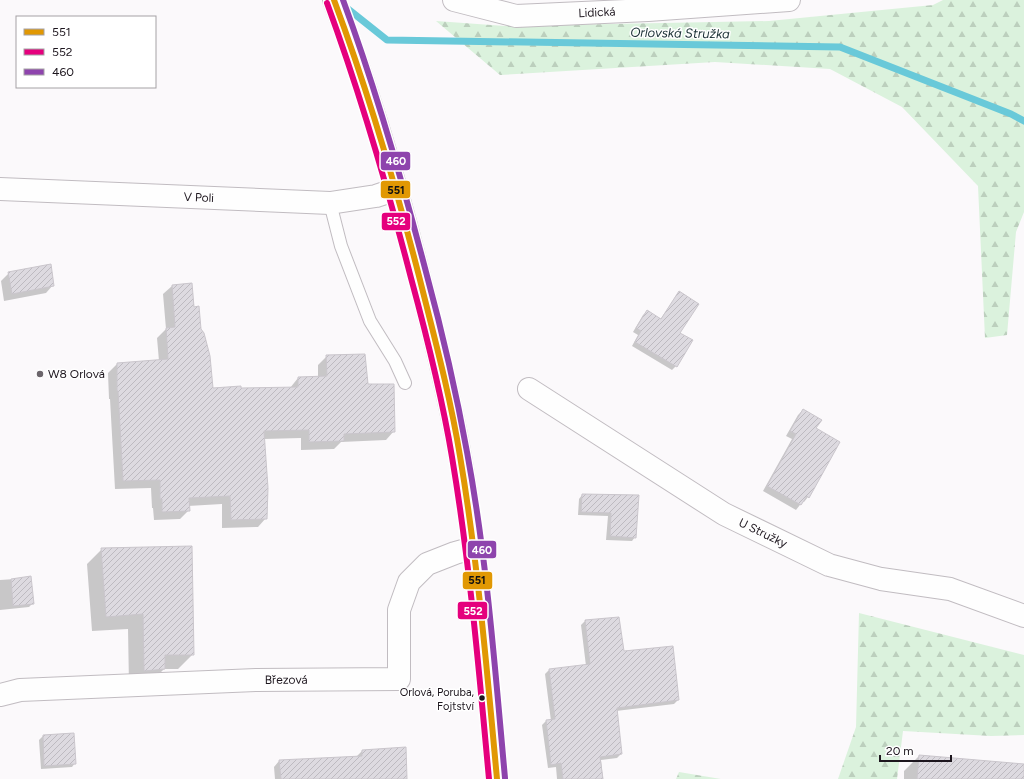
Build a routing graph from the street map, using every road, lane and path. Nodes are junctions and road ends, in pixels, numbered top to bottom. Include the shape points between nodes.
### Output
1 (334, 0) edge
2 (454, 0) edge
3 (789, 0) edge
4 (397, 189) junction
5 (0, 190) edge
6 (330, 203) junction
7 (405, 383) dead end
8 (529, 389) dead end
9 (474, 548) junction
10 (1024, 616) edge
11 (0, 695) edge
12 (497, 779) edge

1 - 4 street via 353,48
2 - 3 street, Lidická via 516,16
4 - 6 street, V Poli via 376,196
4 - 9 street via 448,394
5 - 6 street, V Poli
6 - 7 lane via 341,246 370,321 395,361
8 - 10 street, U Stružky via 724,514 829,565 881,579 950,589
9 - 11 street, Březová via 427,564 409,582 399,610 399,679 256,680 20,690
9 - 12 street

